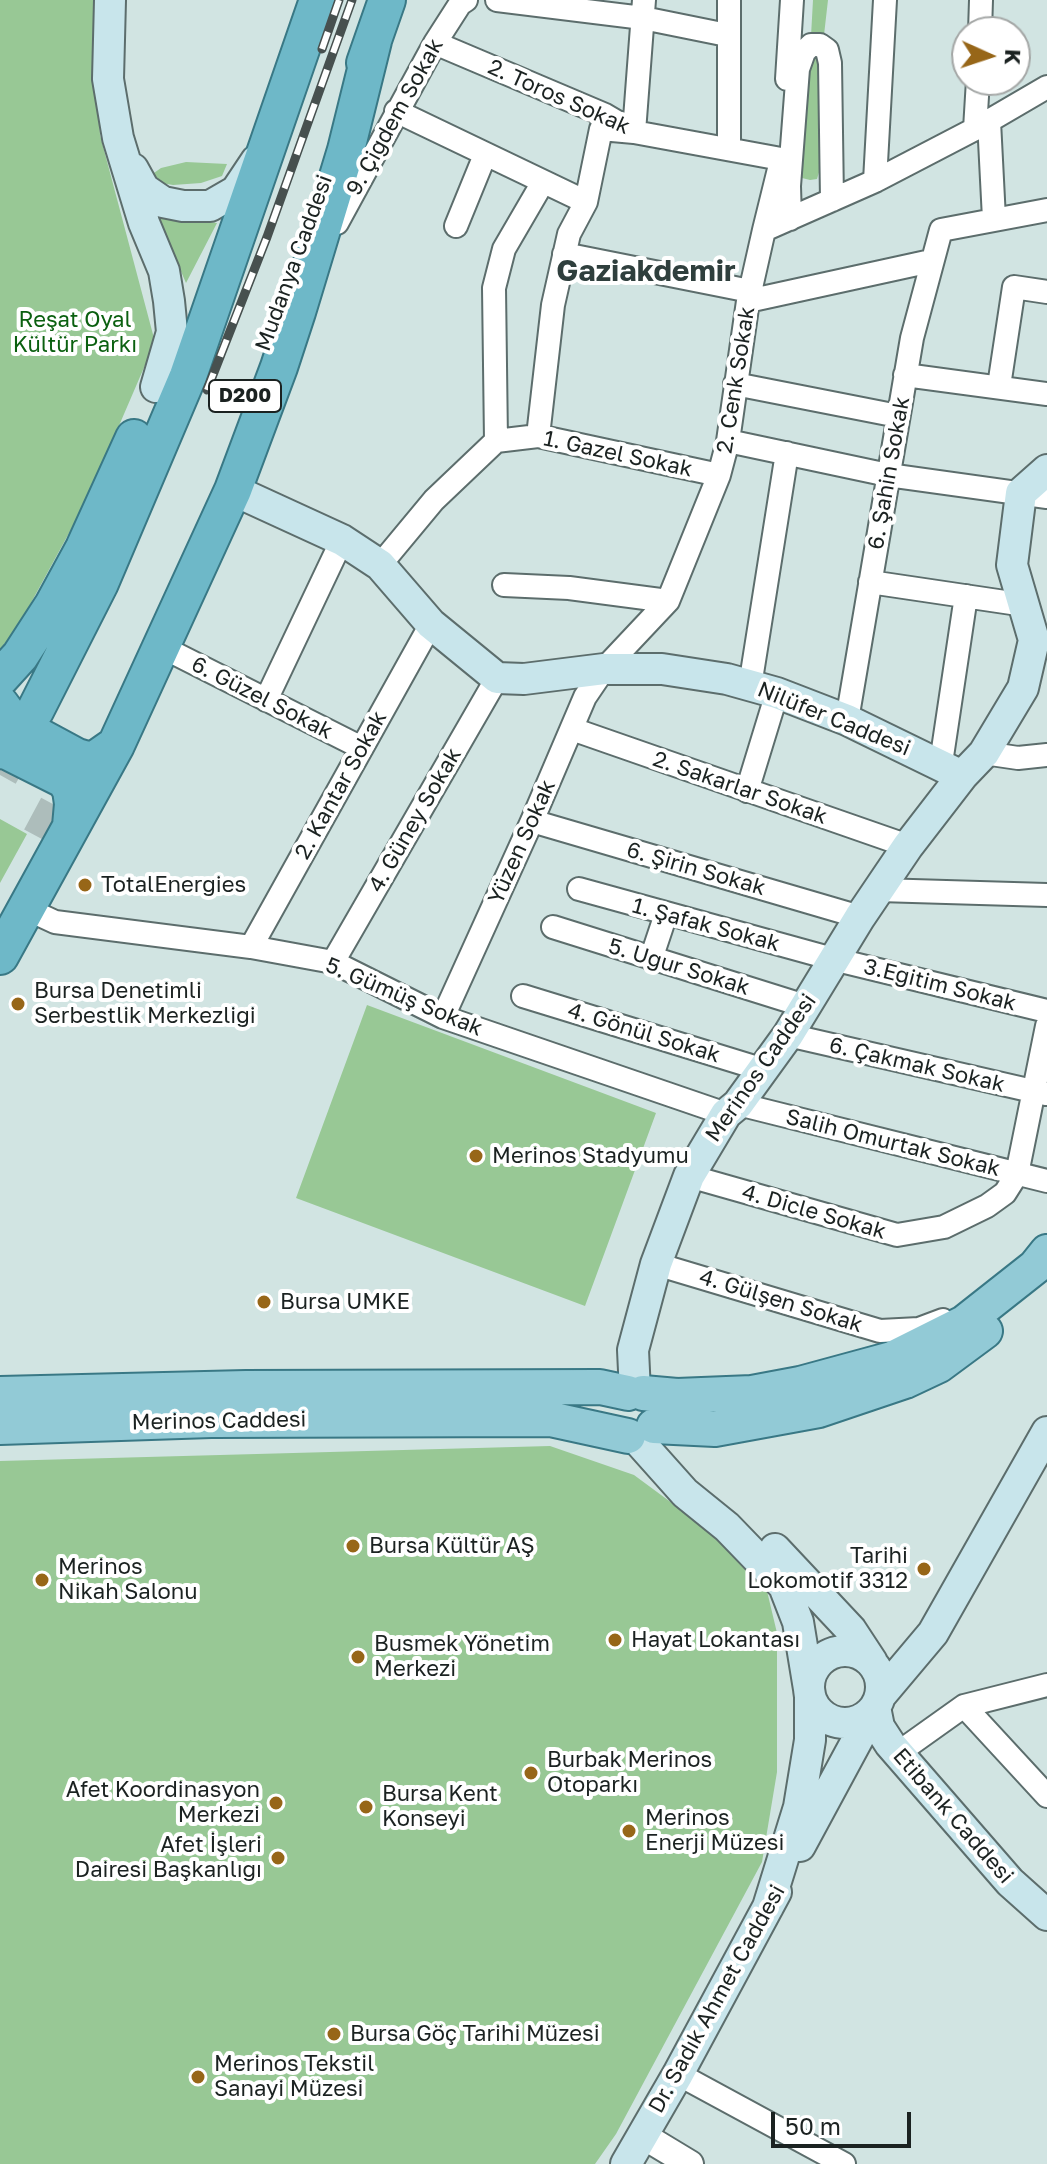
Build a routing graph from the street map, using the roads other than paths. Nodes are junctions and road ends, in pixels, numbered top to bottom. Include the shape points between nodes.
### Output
1 (110, 0) edge
2 (318, 0) edge
3 (387, 0) edge
4 (490, 0) edge
5 (497, 0) edge
6 (729, 0) edge
7 (792, 0) edge
8 (885, 0) edge
9 (463, 2) edge
10 (644, 9) edge
11 (727, 35) junction
12 (373, 41) junction
13 (435, 43) junction
14 (1047, 87) edge
15 (979, 96) edge
16 (396, 111) junction
17 (982, 125) junction
18 (634, 132) junction
19 (118, 138) junction
20 (266, 145) junction
21 (729, 149) junction
22 (485, 155) junction
23 (781, 159) junction
24 (875, 181) junction
25 (543, 182) junction
26 (832, 200) junction
27 (586, 202) junction
28 (1047, 210) edge
29 (790, 219) junction
30 (994, 219) junction
31 (456, 226) dead end
32 (764, 230) junction
33 (564, 254) junction
34 (931, 261) junction
35 (306, 281) junction
36 (1047, 292) edge
37 (749, 296) junction
38 (905, 375) junction
39 (735, 384) junction
40 (999, 386) junction
41 (156, 387) junction
42 (1047, 394) edge
43 (898, 416) junction
44 (538, 436) junction
45 (496, 441) junction
46 (728, 441) junction
47 (787, 453) junction
48 (1047, 470) edge
49 (719, 475) junction
50 (888, 475) junction
51 (233, 490) junction
52 (1034, 495) edge
53 (342, 540) junction
54 (380, 565) junction
55 (870, 582) junction
56 (504, 585) dead end
57 (966, 596) junction
58 (668, 601) junction
59 (1025, 605) junction
60 (431, 624) junction
61 (162, 647) junction
62 (604, 669) junction
63 (497, 678) junction
64 (1, 688) edge
65 (763, 690) junction
66 (266, 700) junction
67 (35, 711) tunnel mouth
68 (847, 720) junction
69 (572, 729) junction
70 (104, 743) junction
71 (362, 748) junction
72 (0, 750) edge
73 (984, 753) junction
74 (1047, 755) edge
75 (951, 770) junction
76 (747, 791) junction
77 (532, 821) junction
78 (55, 832) junction
79 (908, 846) junction
80 (579, 889) dead end
81 (879, 890) junction
82 (1047, 895) edge
83 (14, 910) edge
84 (666, 914) junction
85 (860, 917) junction
86 (553, 927) dead end
87 (251, 947) junction
88 (0, 956) edge
89 (651, 959) junction
90 (833, 959) junction
91 (333, 962) junction
92 (523, 996) dead end
93 (805, 1006) junction
94 (1047, 1011) edge
95 (443, 1017) junction
96 (1047, 1026) edge
97 (788, 1035) junction
98 (764, 1070) junction
99 (1040, 1093) edge
100 (732, 1109) junction
101 (1017, 1174) junction
102 (689, 1176) junction
103 (1047, 1181) edge
104 (656, 1264) junction
105 (1043, 1268) edge
106 (886, 1345) junction
107 (635, 1393) junction
108 (0, 1394) edge
109 (0, 1427) edge
110 (1047, 1432) edge
111 (642, 1433) junction
112 (1039, 1464) edge
113 (872, 1662) junction
114 (1043, 1690) edge
115 (810, 1695) junction
116 (878, 1702) junction
117 (964, 1706) junction
118 (898, 1753) junction
119 (1047, 1796) edge
120 (768, 1907) junction
121 (1047, 1915) edge
122 (678, 2074) junction
123 (642, 2135) junction
124 (802, 2154) edge
125 (626, 2164) edge
126 (690, 2164) edge
127 (844, 2164) edge

1 - 19 main road via 108,79
2 - 20 highway, D200
3 - 12 highway, Mudanya Caddesi / D200
4 - 9 street
5 - 10 street
6 - 11 street
7 - 23 street, 2. Cenk Sokak
8 - 24 street
9 - 13 street, 9. Çiğdem Sokak
10 - 11 street
10 - 18 street
11 - 21 street
12 - 35 highway
12 - 70 highway, Mudanya Caddesi / D200 via 289,281
13 - 16 street, 9. Çiğdem Sokak
13 - 18 street, 2. Toros Sokak
14 - 17 street
15 - 17 street
16 - 22 street
16 - 35 street, 9. Çiğdem Sokak
17 - 24 street
17 - 30 street
18 - 21 street, 2. Toros Sokak
18 - 27 street via 601,129
19 - 20 main road via 144,189 163,202 183,206 210,206 236,191
19 - 41 main road via 164,271 169,301 172,332
20 - 41 highway
20 - 67 highway, D200 via 188,376 100,583
21 - 23 street, 2. Toros Sokak
22 - 25 street
22 - 31 street
23 - 32 street, 2. Cenk Sokak
24 - 26 street
25 - 27 street
25 - 45 street via 504,249 494,288
26 - 29 street
26 - 29 street via 830,63 827,50 811,45 798,69
27 - 33 street
28 - 30 street
29 - 32 street
30 - 34 street, 6. Şahin Sokak via 941,230
32 - 37 street, 2. Cenk Sokak
33 - 37 street
33 - 44 street
34 - 37 street
34 - 38 street, 6. Şahin Sokak
35 - 51 highway
36 - 40 street via 1014,287
37 - 39 street, 2. Cenk Sokak
38 - 40 street
38 - 43 street, 6. Şahin Sokak
39 - 43 street
39 - 46 street, 2. Cenk Sokak
40 - 42 street
41 - 64 highway via 84,548
43 - 50 street, 6. Şahin Sokak
44 - 45 street, 1. Gazel Sokak
44 - 49 street, 1. Gazel Sokak
45 - 54 street via 434,500
46 - 47 street
46 - 49 street, 2. Cenk Sokak
47 - 50 street
47 - 65 street
48 - 52 main road
49 - 58 street, 2. Cenk Sokak
50 - 52 street
50 - 55 street, 6. Şahin Sokak
51 - 53 main road
51 - 61 highway
52 - 59 main road via 1012,565
53 - 54 main road
53 - 66 street
54 - 60 main road
55 - 57 street
55 - 68 street, 6. Şahin Sokak
56 - 58 street
57 - 59 street
57 - 75 street
58 - 62 street, 2. Cenk Sokak
59 - 73 main road via 1034,640 1023,688
60 - 63 main road
60 - 71 street, 2. Kantar Sokak
61 - 66 street, 6. Güzel Sokak
61 - 70 highway
62 - 63 main road, Nilüfer Caddesi
62 - 65 main road, Nilüfer Caddesi via 662,669
62 - 69 street, Yüzen Sokak
63 - 91 street, 4. Güney Sokak
64 - 70 highway via 14,723 77,757 96,759
65 - 68 main road, Nilüfer Caddesi
65 - 76 street
66 - 71 street, 6. Güzel Sokak
68 - 75 main road, Nilüfer Caddesi
69 - 76 street, 2. Sakarlar Sokak
69 - 77 street, Yüzen Sokak
70 - 78 highway
71 - 87 street, 2. Kantar Sokak
72 - 78 highway via 65,780 73,804
73 - 74 street
73 - 75 main road
75 - 79 main road, Merinos Caddesi
76 - 79 street, 2. Sakarlar Sokak
77 - 85 street, 6. Şirin Sokak
77 - 95 street, Yüzen Sokak
78 - 83 highway
79 - 81 main road, Merinos Caddesi
80 - 84 street, 1. Şafak Sokak
81 - 82 street
81 - 85 main road, Merinos Caddesi
83 - 87 street, 5. Gümüş Sokak via 55,922
83 - 88 highway
84 - 89 street
84 - 90 street, 1. Şafak Sokak
85 - 90 main road, Merinos Caddesi
86 - 89 street, 5. Uğur Sokak
87 - 91 street, 5. Gümüş Sokak
89 - 93 street, 5. Uğur Sokak
90 - 93 main road, Merinos Caddesi
90 - 94 street, 3.Eğitim Sokak
91 - 95 street, 5. Gümüş Sokak
92 - 98 street, 4. Gönül Sokak
93 - 97 main road, Merinos Caddesi
95 - 100 street, 5. Gümüş Sokak
96 - 99 street
97 - 98 main road, Merinos Caddesi
97 - 99 street, 6. Çakmak Sokak
98 - 100 main road, Merinos Caddesi
99 - 101 street
100 - 101 street, Salih Omurtak Sokak
100 - 102 main road, Merinos Caddesi
101 - 102 street, 4. Dicle Sokak via 1005,1193 987,1206 944,1227 897,1235
101 - 103 street, Salih Omurtak Sokak
102 - 104 main road, Merinos Caddesi
104 - 106 street, 4. Gülşen Sokak
104 - 107 main road, Merinos Caddesi via 633,1350
105 - 106 main road via 964,1323
105 - 111 main road, Merinos Caddesi via 939,1365 905,1381 780,1419
106 - 107 main road via 752,1393
107 - 108 main road, Merinos Caddesi via 538,1387
107 - 111 main road via 617,1401 612,1415 617,1428
109 - 111 main road, Merinos Caddesi via 550,1419
110 - 112 main road, Dr. Sadık Ahmet Caddesi
111 - 113 main road via 743,1517 851,1630
111 - 115 main road via 685,1493 784,1586 798,1622
112 - 116 main road, Dr. Sadık Ahmet Caddesi via 933,1633
113 - 115 main road via 852,1651 829,1655 813,1672
113 - 116 main road via 879,1673
114 - 117 street
115 - 116 main road via 822,1715 844,1723 867,1716
115 - 120 main road via 810,1740 799,1807
116 - 118 main road, Etibank Caddesi via 879,1727
116 - 120 main road, Dr. Sadık Ahmet Caddesi
117 - 118 street
117 - 119 street
118 - 121 main road, Etibank Caddesi via 1010,1882
120 - 122 main road, Dr. Sadık Ahmet Caddesi
122 - 123 main road, Dr. Sadık Ahmet Caddesi
122 - 124 street
123 - 125 main road, Dr. Sadık Ahmet Caddesi
123 - 126 street
124 - 127 street

